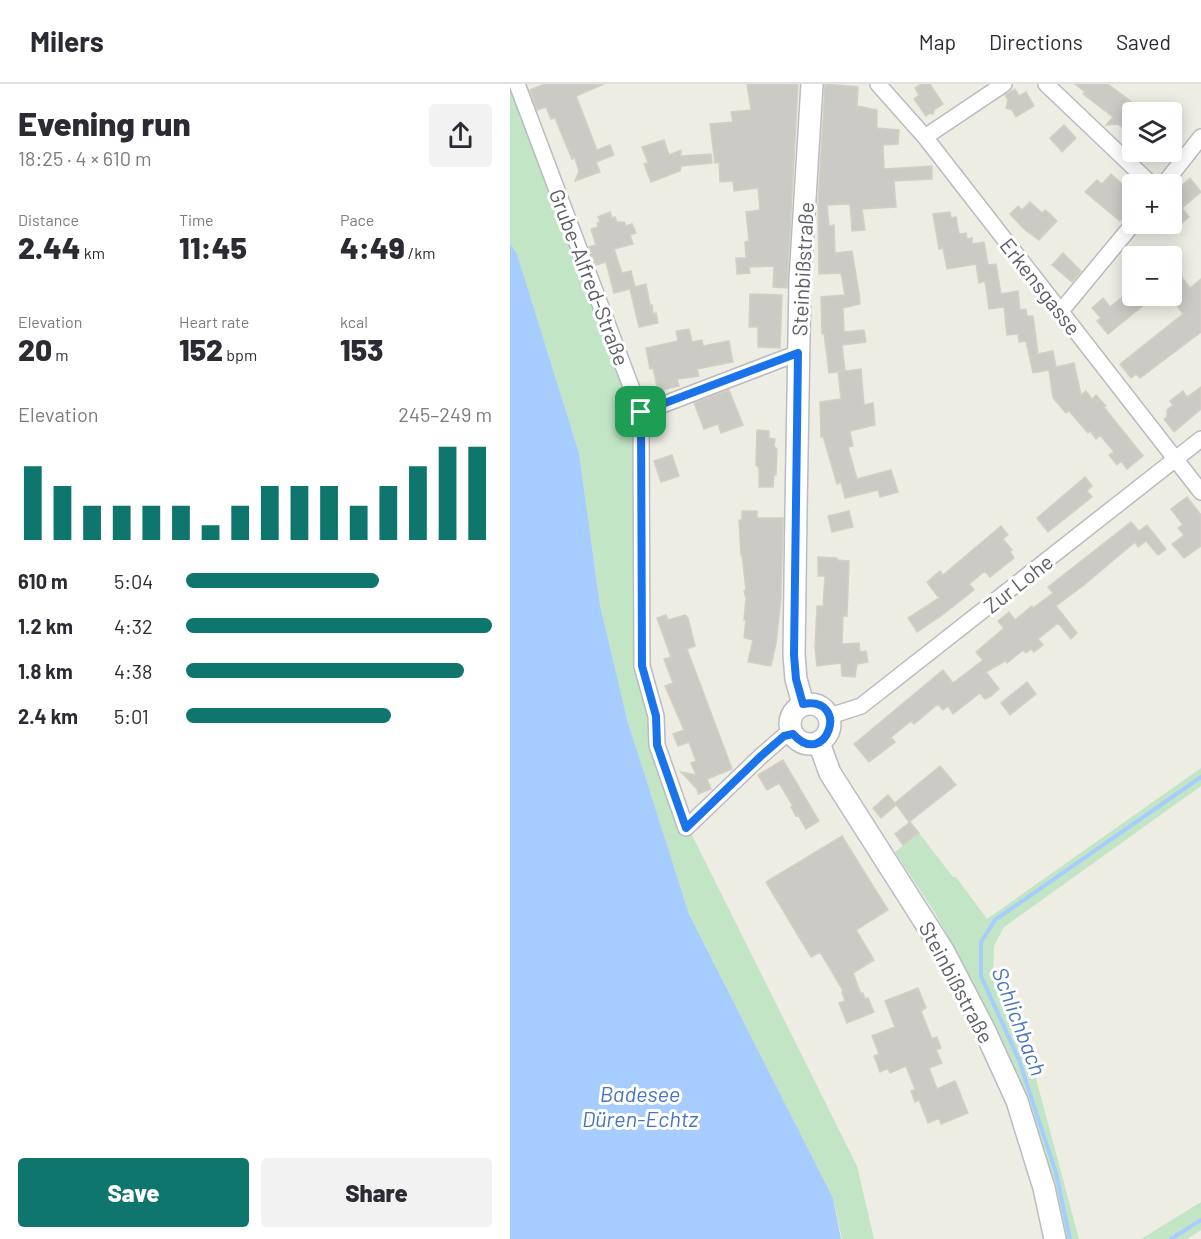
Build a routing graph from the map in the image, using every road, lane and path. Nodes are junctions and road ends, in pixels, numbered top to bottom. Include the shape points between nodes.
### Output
1 (517, 84) edge
2 (812, 84) edge
3 (878, 84) edge
4 (1004, 84) edge
5 (1046, 84) edge
6 (926, 137) junction
7 (1201, 137) edge
8 (1140, 174) edge
9 (1172, 174) edge
10 (1124, 234) edge
11 (1061, 311) junction
12 (798, 353) junction
13 (641, 412) junction
14 (1201, 439) edge
15 (1175, 460) junction
16 (1201, 492) edge
17 (803, 704) junction
18 (830, 716) junction
19 (793, 734) junction
20 (819, 743) junction
21 (1055, 1239) edge

1 - 13 street, Grube-Alfred-Straße
2 - 12 street, Steinbißstraße
3 - 6 street, Erkensgasse
4 - 6 street
5 - 8 street
6 - 11 street, Erkensgasse
7 - 9 street
10 - 11 street
11 - 15 street, Erkensgasse
12 - 13 street
12 - 17 street, Steinbißstraße via 794,655
13 - 19 street, Grube-Alfred-Straße via 642,666 656,716 657,745 686,828 761,756 784,736
14 - 15 street, Zur Lohe
15 - 16 street, Erkensgasse
15 - 18 street, Zur Lohe via 861,706
17 - 18 street via 818,705
17 - 19 street via 791,717
18 - 20 street via 830,732
19 - 20 street via 804,743
20 - 21 street, Steinbißstraße via 830,773 944,952 985,1031 1017,1101

